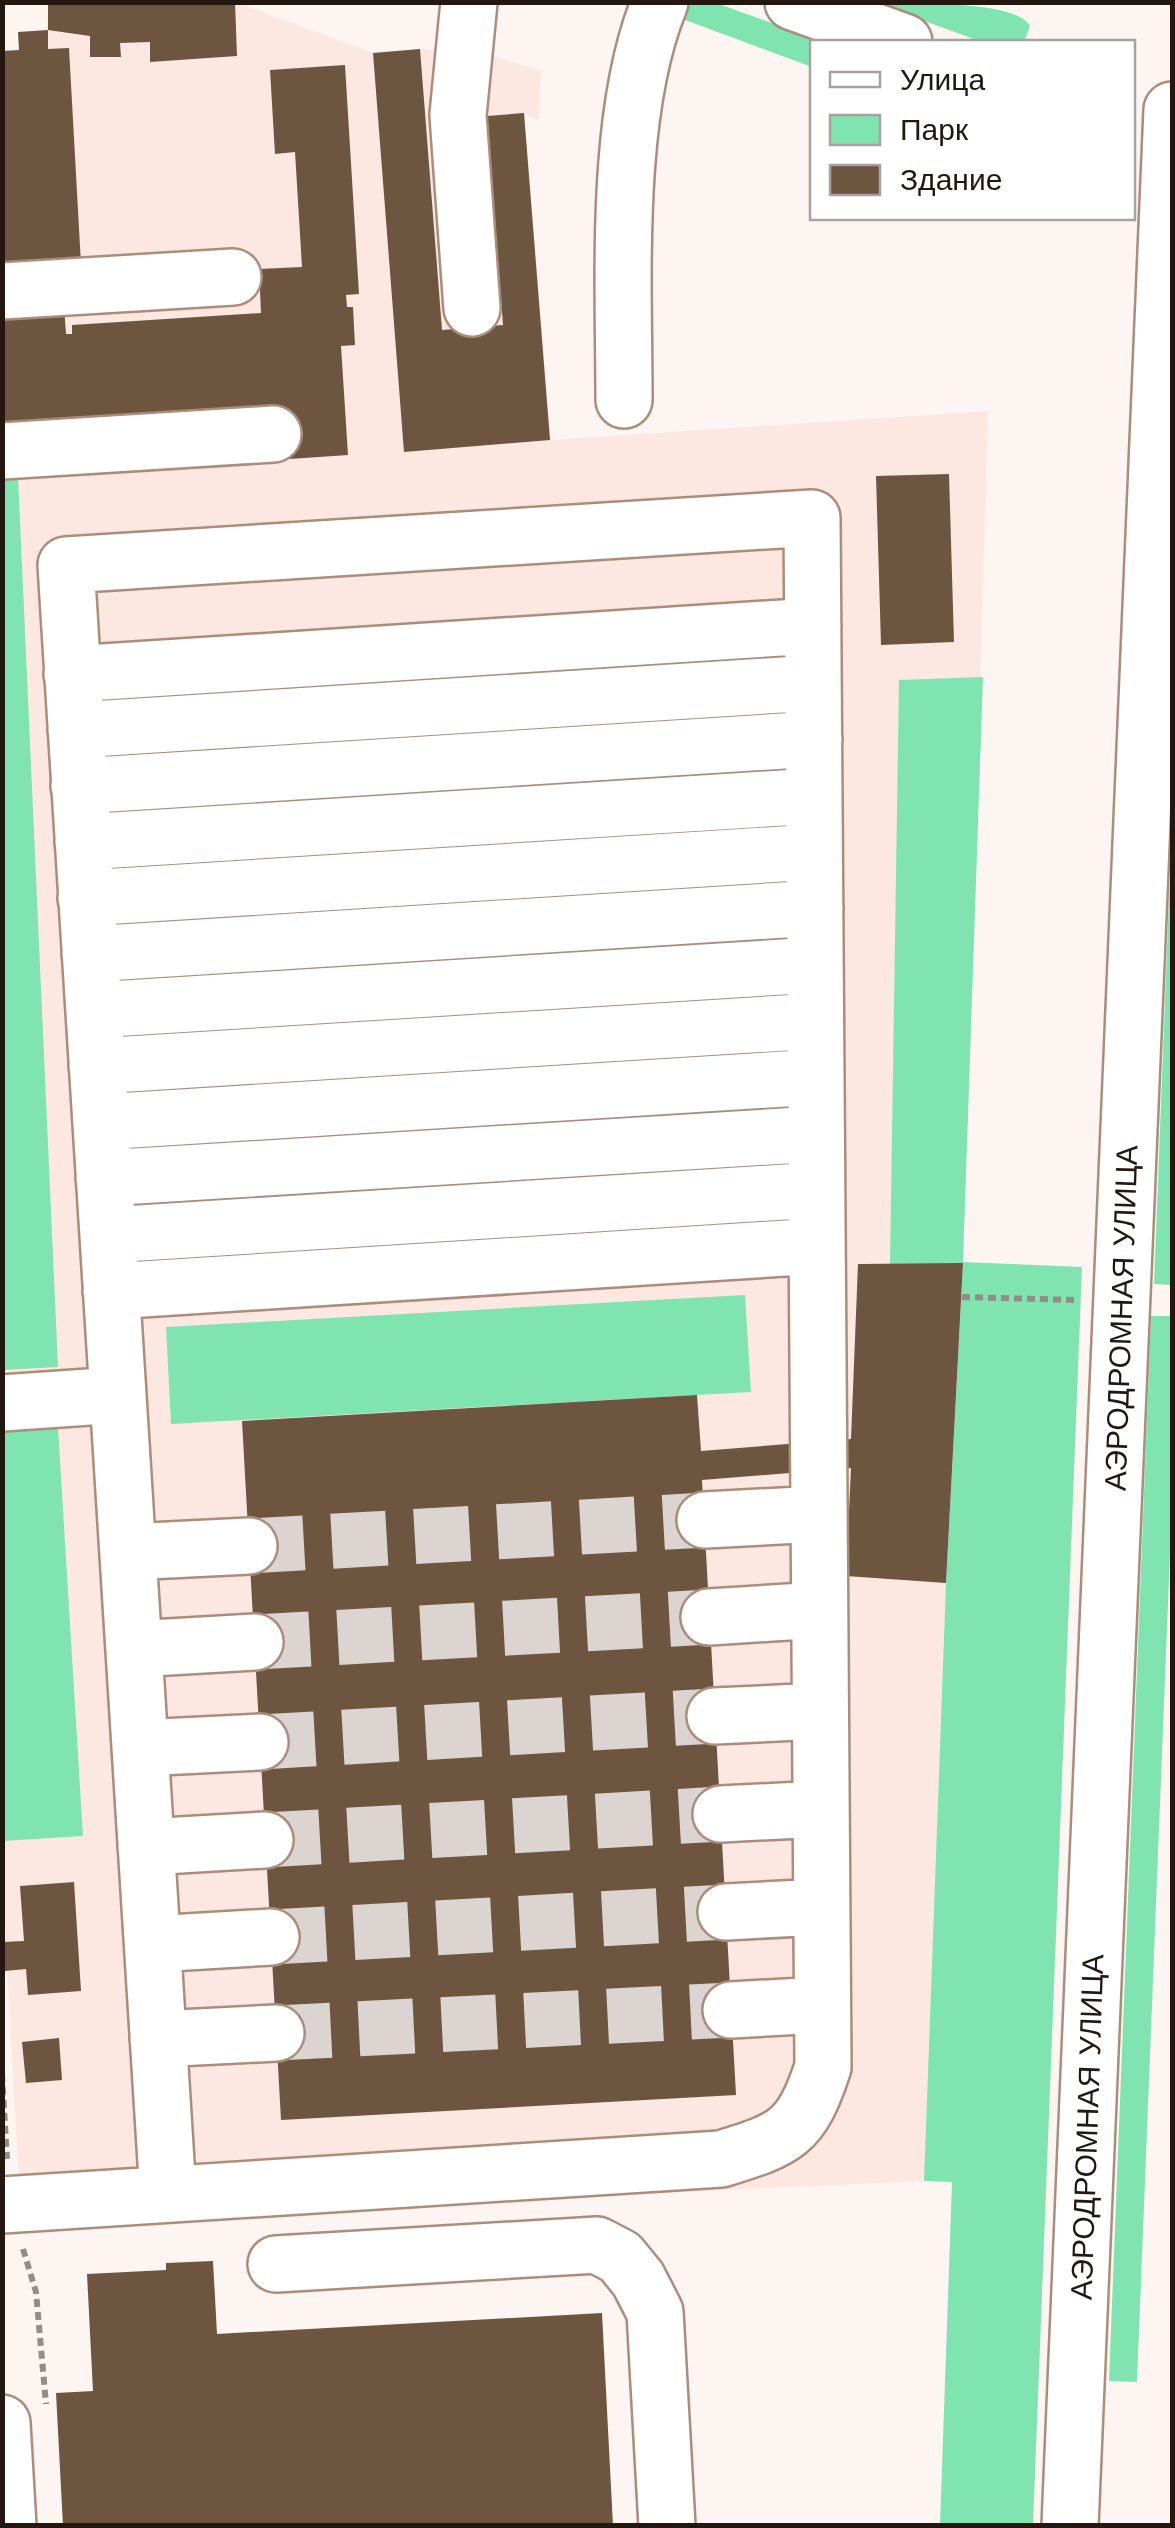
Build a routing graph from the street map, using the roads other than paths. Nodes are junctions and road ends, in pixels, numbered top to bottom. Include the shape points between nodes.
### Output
1 (469, 2) edge
2 (660, 2) edge
3 (794, 2) edge
4 (898, 40) edge
5 (1172, 110) edge
6 (1135, 123) edge
7 (1172, 135) edge
8 (233, 277) dead end
9 (2, 292) edge
10 (472, 308) dead end
11 (624, 400) dead end
12 (273, 434) dead end
13 (2, 450) edge
14 (813, 626) junction
15 (72, 674) junction
16 (813, 683) junction
17 (76, 730) junction
18 (814, 739) junction
19 (79, 786) junction
20 (1158, 794) edge
21 (814, 796) junction
22 (83, 842) junction
23 (814, 852) junction
24 (86, 898) junction
25 (815, 908) junction
26 (90, 954) junction
27 (816, 965) junction
28 (94, 1010) junction
29 (815, 1021) junction
30 (98, 1066) junction
31 (816, 1077) junction
32 (101, 1122) junction
33 (816, 1134) junction
34 (104, 1178) junction
35 (816, 1190) junction
36 (108, 1234) junction
37 (817, 1246) junction
38 (111, 1291) junction
39 (118, 1396) junction
40 (2, 1403) edge
41 (818, 1514) junction
42 (705, 1520) tunnel mouth
43 (249, 1546) tunnel mouth
44 (128, 1552) junction
45 (819, 1610) junction
46 (710, 1616) tunnel mouth
47 (254, 1642) tunnel mouth
48 (134, 1649) junction
49 (820, 1711) junction
50 (715, 1716) tunnel mouth
51 (260, 1742) tunnel mouth
52 (140, 1748) junction
53 (820, 1809) junction
54 (721, 1814) tunnel mouth
55 (265, 1840) tunnel mouth
56 (146, 1846) junction
57 (820, 1907) junction
58 (726, 1912) tunnel mouth
59 (270, 1938) tunnel mouth
60 (152, 1944) junction
61 (821, 2005) junction
62 (731, 2010) tunnel mouth
63 (276, 2033) tunnel mouth
64 (158, 2039) junction
65 (168, 2194) junction
66 (2, 2205) edge
67 (276, 2264) dead end
68 (2, 2423) edge
69 (8, 2526) edge
70 (668, 2526) edge
71 (1070, 2526) edge

1 - 10 street via 458,115
2 - 11 street via 644,42 624,201
3 - 4 street
5 - 7 street, АЭРОДРОМНАЯ УЛИЦА
6 - 7 street
7 - 20 street, АЭРОДРОМНАЯ УЛИЦА
8 - 9 street
12 - 13 street
14 - 15 street
14 - 15 street via 812,518 66,565
14 - 16 street
15 - 17 street
16 - 17 street
16 - 18 street
17 - 19 street
18 - 19 street
18 - 21 street
19 - 22 street
20 - 71 street, АЭРОДРОМНАЯ УЛИЦА
21 - 22 street
21 - 23 street
22 - 24 street
23 - 24 street
23 - 25 street
24 - 26 street
25 - 26 street
25 - 27 street
26 - 28 street
27 - 28 street
27 - 29 street
28 - 30 street
29 - 30 street
29 - 31 street
30 - 32 street
31 - 32 street
31 - 33 street
32 - 34 street
33 - 34 street
33 - 35 street
34 - 36 street
35 - 36 street
35 - 37 street
36 - 38 street
37 - 38 street
37 - 41 street
38 - 39 street
39 - 40 street
39 - 44 street
41 - 42 street
41 - 45 street
43 - 44 street
44 - 48 street
45 - 46 street
45 - 49 street
47 - 48 street
48 - 52 street
49 - 50 street
49 - 53 street
51 - 52 street
52 - 56 street
53 - 54 street
53 - 57 street
55 - 56 street
56 - 60 street
57 - 58 street
57 - 61 street
59 - 60 street
60 - 64 street
61 - 62 street
61 - 65 street via 823,2067 808,2112 782,2141 722,2159
63 - 64 street
64 - 65 street
65 - 66 street
67 - 70 street via 598,2246 620,2258 656,2312
68 - 69 street

